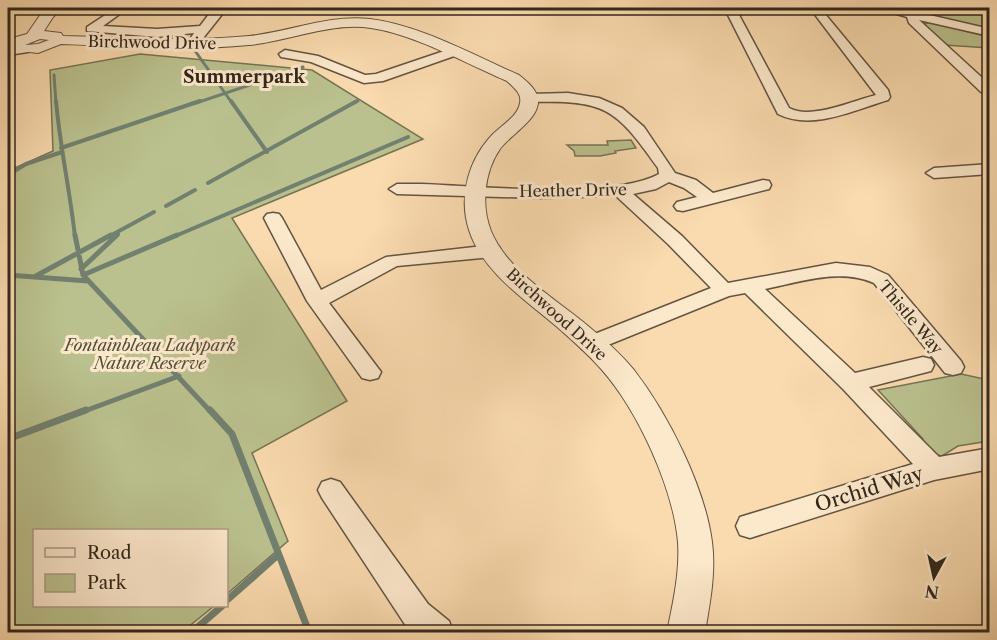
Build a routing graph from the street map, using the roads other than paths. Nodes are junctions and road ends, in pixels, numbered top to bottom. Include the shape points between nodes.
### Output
1 (57, 8) edge
2 (123, 8) edge
3 (222, 8) edge
4 (751, 8) edge
5 (815, 8) edge
6 (881, 8) edge
7 (912, 14) junction
8 (990, 33) edge
9 (197, 37) junction
10 (21, 42) edge
11 (8, 51) edge
12 (453, 52) junction
13 (285, 54) dead end
14 (986, 89) dead end
15 (529, 98) junction
16 (983, 169) edge
17 (934, 173) dead end
18 (668, 176) junction
19 (990, 182) edge
20 (764, 185) dead end
21 (397, 189) dead end
22 (475, 191) junction
23 (621, 192) junction
24 (711, 199) junction
25 (683, 206) dead end
26 (273, 218) dead end
27 (492, 250) junction
28 (749, 285) junction
29 (724, 290) junction
30 (317, 301) junction
31 (591, 344) junction
32 (923, 365) dead end
33 (953, 367) dead end
34 (370, 372) dead end
35 (852, 383) junction
36 (990, 458) edge
37 (934, 469) junction
38 (331, 490) dead end
39 (750, 526) dead end
40 (438, 633) edge
41 (686, 633) edge

1 - 10 street
2 - 9 street via 91,29
3 - 9 street
4 - 5 street via 733,13 783,111 812,117 883,97
6 - 7 street
7 - 8 street
7 - 14 street via 913,21
9 - 10 street, Birchwood Drive via 58,40 52,35
9 - 12 street, Birchwood Drive via 253,40 315,26 352,23 400,29
10 - 11 street
12 - 13 street via 378,78 364,79 314,59
12 - 15 street, Birchwood Drive via 513,78 523,85
15 - 18 street via 582,98 610,108 628,119
15 - 22 street, Birchwood Drive via 528,109 490,149
16 - 17 street
16 - 19 street
18 - 23 street, Heather Drive via 661,182
18 - 24 street via 690,184
20 - 24 street
21 - 22 street, Heather Drive
22 - 23 street, Heather Drive
22 - 27 street, Birchwood Drive via 476,216
23 - 29 street
24 - 25 street
26 - 30 street
27 - 30 street via 393,261
27 - 31 street, Birchwood Drive via 512,277
28 - 29 street, Thistle Way
28 - 33 street, Thistle Way via 836,269 863,271 881,279
28 - 35 street
29 - 31 street, Thistle Way
30 - 34 street
31 - 41 street, Birchwood Drive via 613,364 647,415 677,477 693,529 696,563
32 - 35 street
35 - 37 street
36 - 37 street, Orchid Way
37 - 39 street, Orchid Way
38 - 40 street via 417,615

